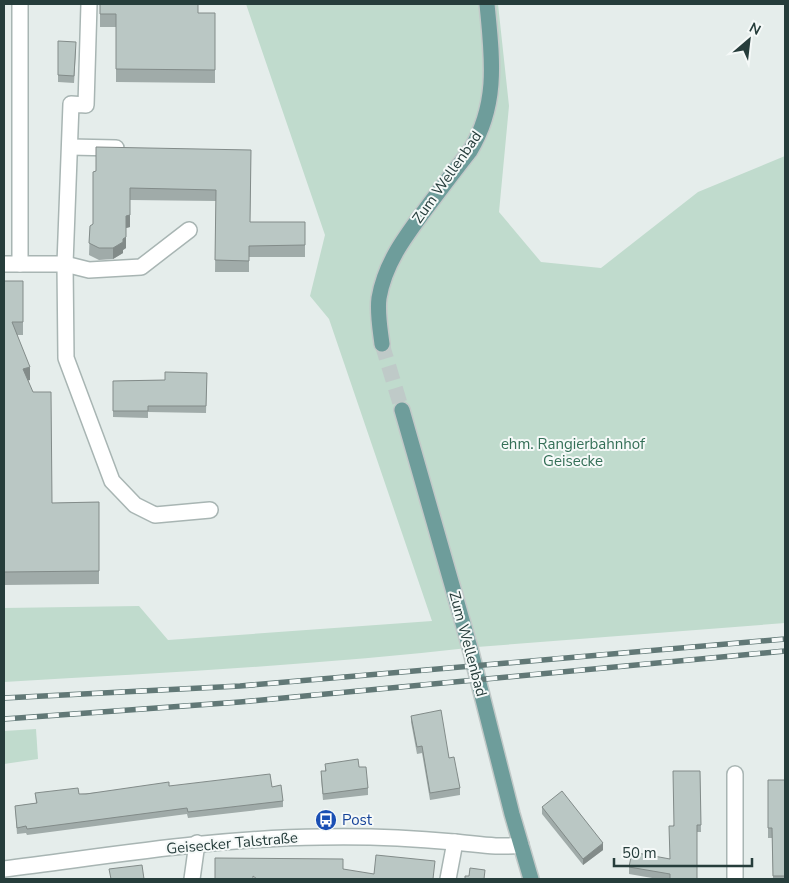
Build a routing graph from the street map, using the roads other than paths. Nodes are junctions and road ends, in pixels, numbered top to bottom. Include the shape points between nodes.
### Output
1 (20, 4) edge
2 (89, 4) edge
3 (487, 4) edge
4 (70, 147) junction
5 (127, 148) edge
6 (189, 230) dead end
7 (4, 264) edge
8 (20, 264) junction
9 (65, 264) junction
10 (382, 344) tunnel mouth
11 (402, 410) tunnel mouth
12 (210, 510) dead end
13 (735, 774) dead end
14 (455, 842) junction
15 (197, 844) junction
16 (522, 845) junction
17 (4, 869) edge
18 (192, 879) edge
19 (448, 879) edge
20 (531, 879) edge
21 (735, 879) edge

1 - 8 street
2 - 4 street via 86,105 71,104
3 - 10 main road, Zum Wellenbad via 492,78 485,121 470,151 389,264 379,299
4 - 5 street
4 - 9 street
6 - 9 street via 141,268 89,270
7 - 8 street
8 - 9 street
9 - 12 street via 66,358 112,480 135,505 155,515
11 - 16 main road, Zum Wellenbad
13 - 21 street
14 - 15 street, Geisecker Talstraße via 323,837
14 - 16 street, Geisecker Talstraße via 488,847
14 - 19 street
15 - 17 street, Geisecker Talstraße
15 - 18 street
16 - 20 main road, Zum Wellenbad

